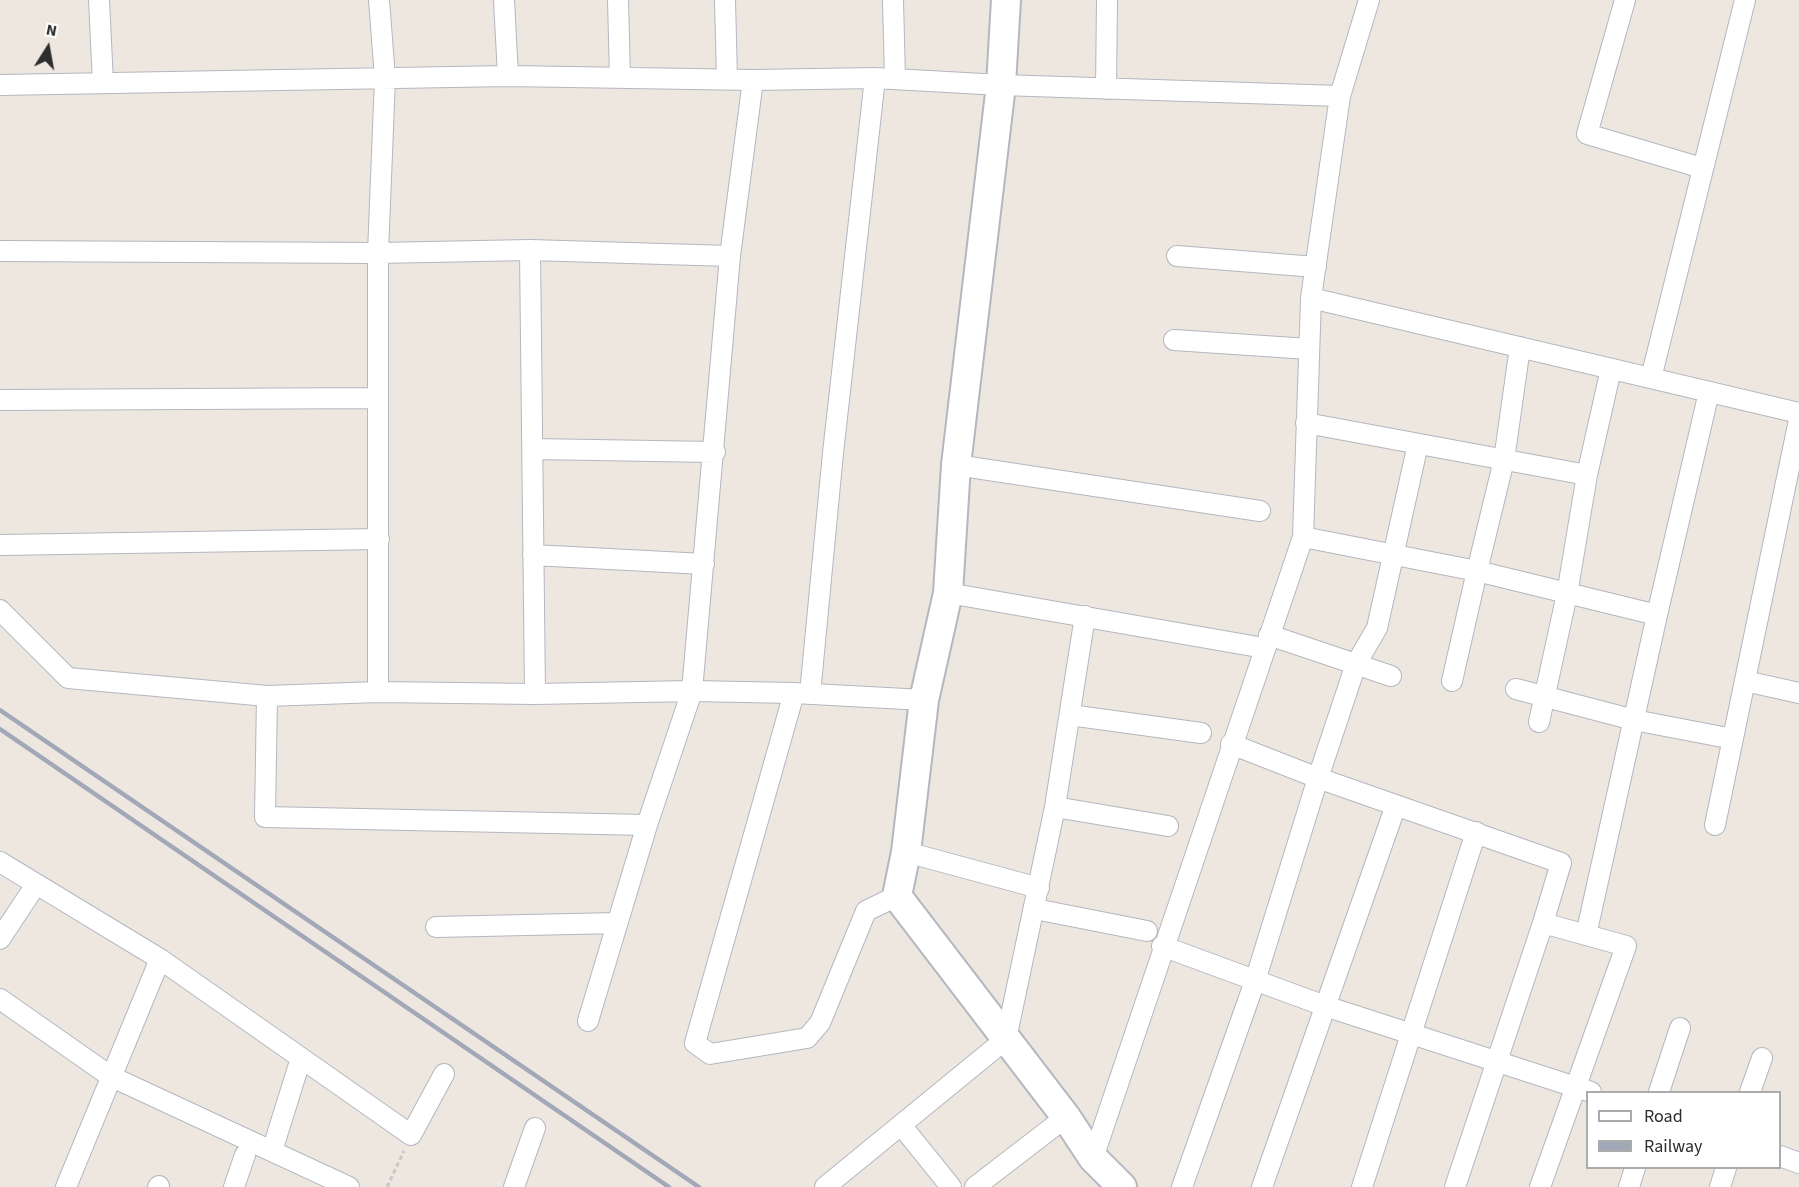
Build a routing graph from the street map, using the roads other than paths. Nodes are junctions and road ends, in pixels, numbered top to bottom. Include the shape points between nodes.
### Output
1 (99, 0) edge
2 (379, 0) edge
3 (504, 0) edge
4 (618, 0) edge
5 (725, 0) edge
6 (893, 0) edge
7 (1006, 0) edge
8 (1107, 0) edge
9 (1369, 0) edge
10 (1625, 0) edge
11 (1744, 0) edge
12 (508, 76) junction
13 (385, 78) junction
14 (620, 78) junction
15 (727, 78) junction
16 (885, 78) junction
17 (753, 80) junction
18 (103, 83) junction
19 (0, 85) edge
20 (1001, 85) junction
21 (1106, 88) junction
22 (1340, 96) junction
23 (1702, 168) junction
24 (530, 250) junction
25 (0, 251) edge
26 (378, 253) junction
27 (730, 256) junction
28 (1178, 256) dead end
29 (1316, 267) junction
30 (1311, 298) junction
31 (1174, 340) dead end
32 (1521, 347) junction
33 (1309, 350) junction
34 (1611, 369) junction
35 (1650, 378) junction
36 (1709, 392) junction
37 (378, 398) junction
38 (0, 400) edge
39 (1799, 412) edge
40 (1799, 420) edge
41 (1306, 423) junction
42 (1418, 444) junction
43 (533, 449) junction
44 (715, 452) junction
45 (1504, 460) junction
46 (956, 465) junction
47 (1587, 475) junction
48 (1260, 511) dead end
49 (1303, 537) junction
50 (379, 540) junction
51 (0, 545) edge
52 (533, 555) junction
53 (1394, 555) junction
54 (704, 564) junction
55 (1478, 571) junction
56 (948, 593) junction
57 (1567, 594) junction
58 (0, 610) edge
59 (1658, 615) junction
60 (1085, 616) junction
61 (1266, 641) junction
62 (1356, 664) junction
63 (1391, 676) dead end
64 (1452, 681) dead end
65 (1745, 681) junction
66 (1516, 689) dead end
67 (692, 691) junction
68 (378, 692) junction
69 (802, 693) junction
70 (1799, 693) edge
71 (535, 694) junction
72 (267, 696) junction
73 (1544, 696) junction
74 (924, 700) junction
75 (1070, 715) junction
76 (1634, 720) junction
77 (1539, 722) dead end
78 (1201, 733) dead end
79 (1733, 739) junction
80 (1231, 744) junction
81 (1318, 778) junction
82 (1396, 805) junction
83 (1055, 807) junction
84 (647, 825) junction
85 (1715, 825) dead end
86 (1168, 826) dead end
87 (1476, 832) junction
88 (906, 852) junction
89 (0, 862) edge
90 (35, 886) junction
91 (1039, 888) junction
92 (897, 896) junction
93 (1035, 909) junction
94 (1543, 922) junction
95 (617, 923) junction
96 (436, 927) dead end
97 (1148, 931) dead end
98 (1586, 935) junction
99 (0, 939) edge
100 (1162, 946) junction
101 (160, 958) junction
102 (1255, 981) junction
103 (0, 999) edge
104 (1325, 1006) junction
105 (588, 1021) dead end
106 (1680, 1028) dead end
107 (1410, 1032) junction
108 (1006, 1039) junction
109 (301, 1058) junction
110 (1762, 1058) dead end
111 (1495, 1062) junction
112 (444, 1074) dead end
113 (110, 1076) junction
114 (1584, 1090) edge
115 (1659, 1091) edge
116 (1750, 1091) edge
117 (1066, 1117) junction
118 (901, 1125) junction
119 (535, 1128) dead end
120 (272, 1151) junction
121 (245, 1155) dead end
122 (1781, 1157) edge
123 (1093, 1158) junction
124 (1799, 1163) edge
125 (1634, 1169) edge
126 (1725, 1169) edge
127 (66, 1187) edge
128 (234, 1187) edge
129 (349, 1187) edge
130 (514, 1187) edge
131 (825, 1187) edge
132 (951, 1187) edge
133 (975, 1187) edge
134 (1122, 1187) edge
135 (1182, 1187) edge
136 (1262, 1187) edge
137 (1362, 1187) edge
138 (1455, 1187) edge
139 (1540, 1187) edge
140 (1629, 1187) edge
141 (1720, 1187) edge

1 - 18 street
2 - 13 street
3 - 12 street
4 - 14 street
5 - 15 street
6 - 16 street
7 - 20 street
8 - 21 street
9 - 22 street
10 - 23 street via 1587,134
11 - 23 street
12 - 13 street
12 - 14 street
13 - 18 street
13 - 26 street
14 - 15 street
15 - 17 street
16 - 17 street
16 - 20 street
16 - 69 street
17 - 27 street
18 - 19 street
20 - 21 street
20 - 46 street
21 - 22 street
22 - 29 street
23 - 35 street
24 - 26 street
24 - 27 street
24 - 43 street
25 - 26 street
26 - 37 street
27 - 44 street
28 - 29 street
29 - 30 street
30 - 32 street
30 - 33 street
31 - 33 street
32 - 34 street
32 - 45 street
33 - 41 street
34 - 35 street
34 - 47 street
35 - 36 street
36 - 39 street
36 - 59 street
37 - 38 street
37 - 50 street
40 - 65 street
41 - 42 street
41 - 49 street
42 - 45 street
42 - 53 street
43 - 44 street
43 - 52 street
44 - 54 street
45 - 47 street
45 - 55 street
46 - 48 street
46 - 56 street
47 - 57 street
49 - 53 street
49 - 61 street
50 - 51 street
50 - 68 street
52 - 54 street
52 - 71 street
53 - 55 street
53 - 62 street via 1377,628
54 - 67 street
55 - 57 street
55 - 64 street
56 - 60 street
56 - 74 street
57 - 59 street
57 - 73 street
58 - 72 street via 68,678
59 - 76 street
60 - 61 street
60 - 75 street
61 - 62 street
61 - 80 street
62 - 63 street
62 - 81 street
65 - 70 street
65 - 79 street
66 - 73 street
67 - 69 street
67 - 71 street
67 - 84 street
68 - 71 street
68 - 72 street
69 - 74 street
69 - 92 street via 695,1043 710,1054 807,1038 820,1023 867,911
72 - 84 street via 265,817
73 - 76 street
73 - 77 street
74 - 88 street
75 - 78 street
75 - 83 street
76 - 79 street
76 - 98 street
79 - 85 street
80 - 81 street
80 - 100 street
81 - 82 street
81 - 102 street
82 - 87 street
82 - 104 street
83 - 86 street
83 - 91 street
84 - 95 street
87 - 94 street via 1561,863
87 - 107 street
88 - 91 street
88 - 92 street
89 - 90 street
90 - 99 street
90 - 101 street
91 - 93 street
92 - 108 street
93 - 97 street
93 - 108 street
94 - 98 street
94 - 111 street
95 - 96 street
95 - 105 street
98 - 114 street via 1626,946
100 - 102 street
100 - 123 street
101 - 109 street
101 - 113 street
102 - 104 street
102 - 135 street
103 - 113 street
104 - 107 street
104 - 136 street
106 - 115 street
107 - 111 street
107 - 137 street
108 - 117 street
108 - 118 street
109 - 112 street via 411,1135
109 - 120 street
110 - 116 street
111 - 114 street
111 - 138 street
113 - 120 street
113 - 127 street
114 - 139 street
117 - 123 street
117 - 133 street
118 - 131 street
118 - 132 street
119 - 130 street
120 - 129 street
121 - 128 street
122 - 124 street
123 - 134 street
125 - 140 street
126 - 141 street

